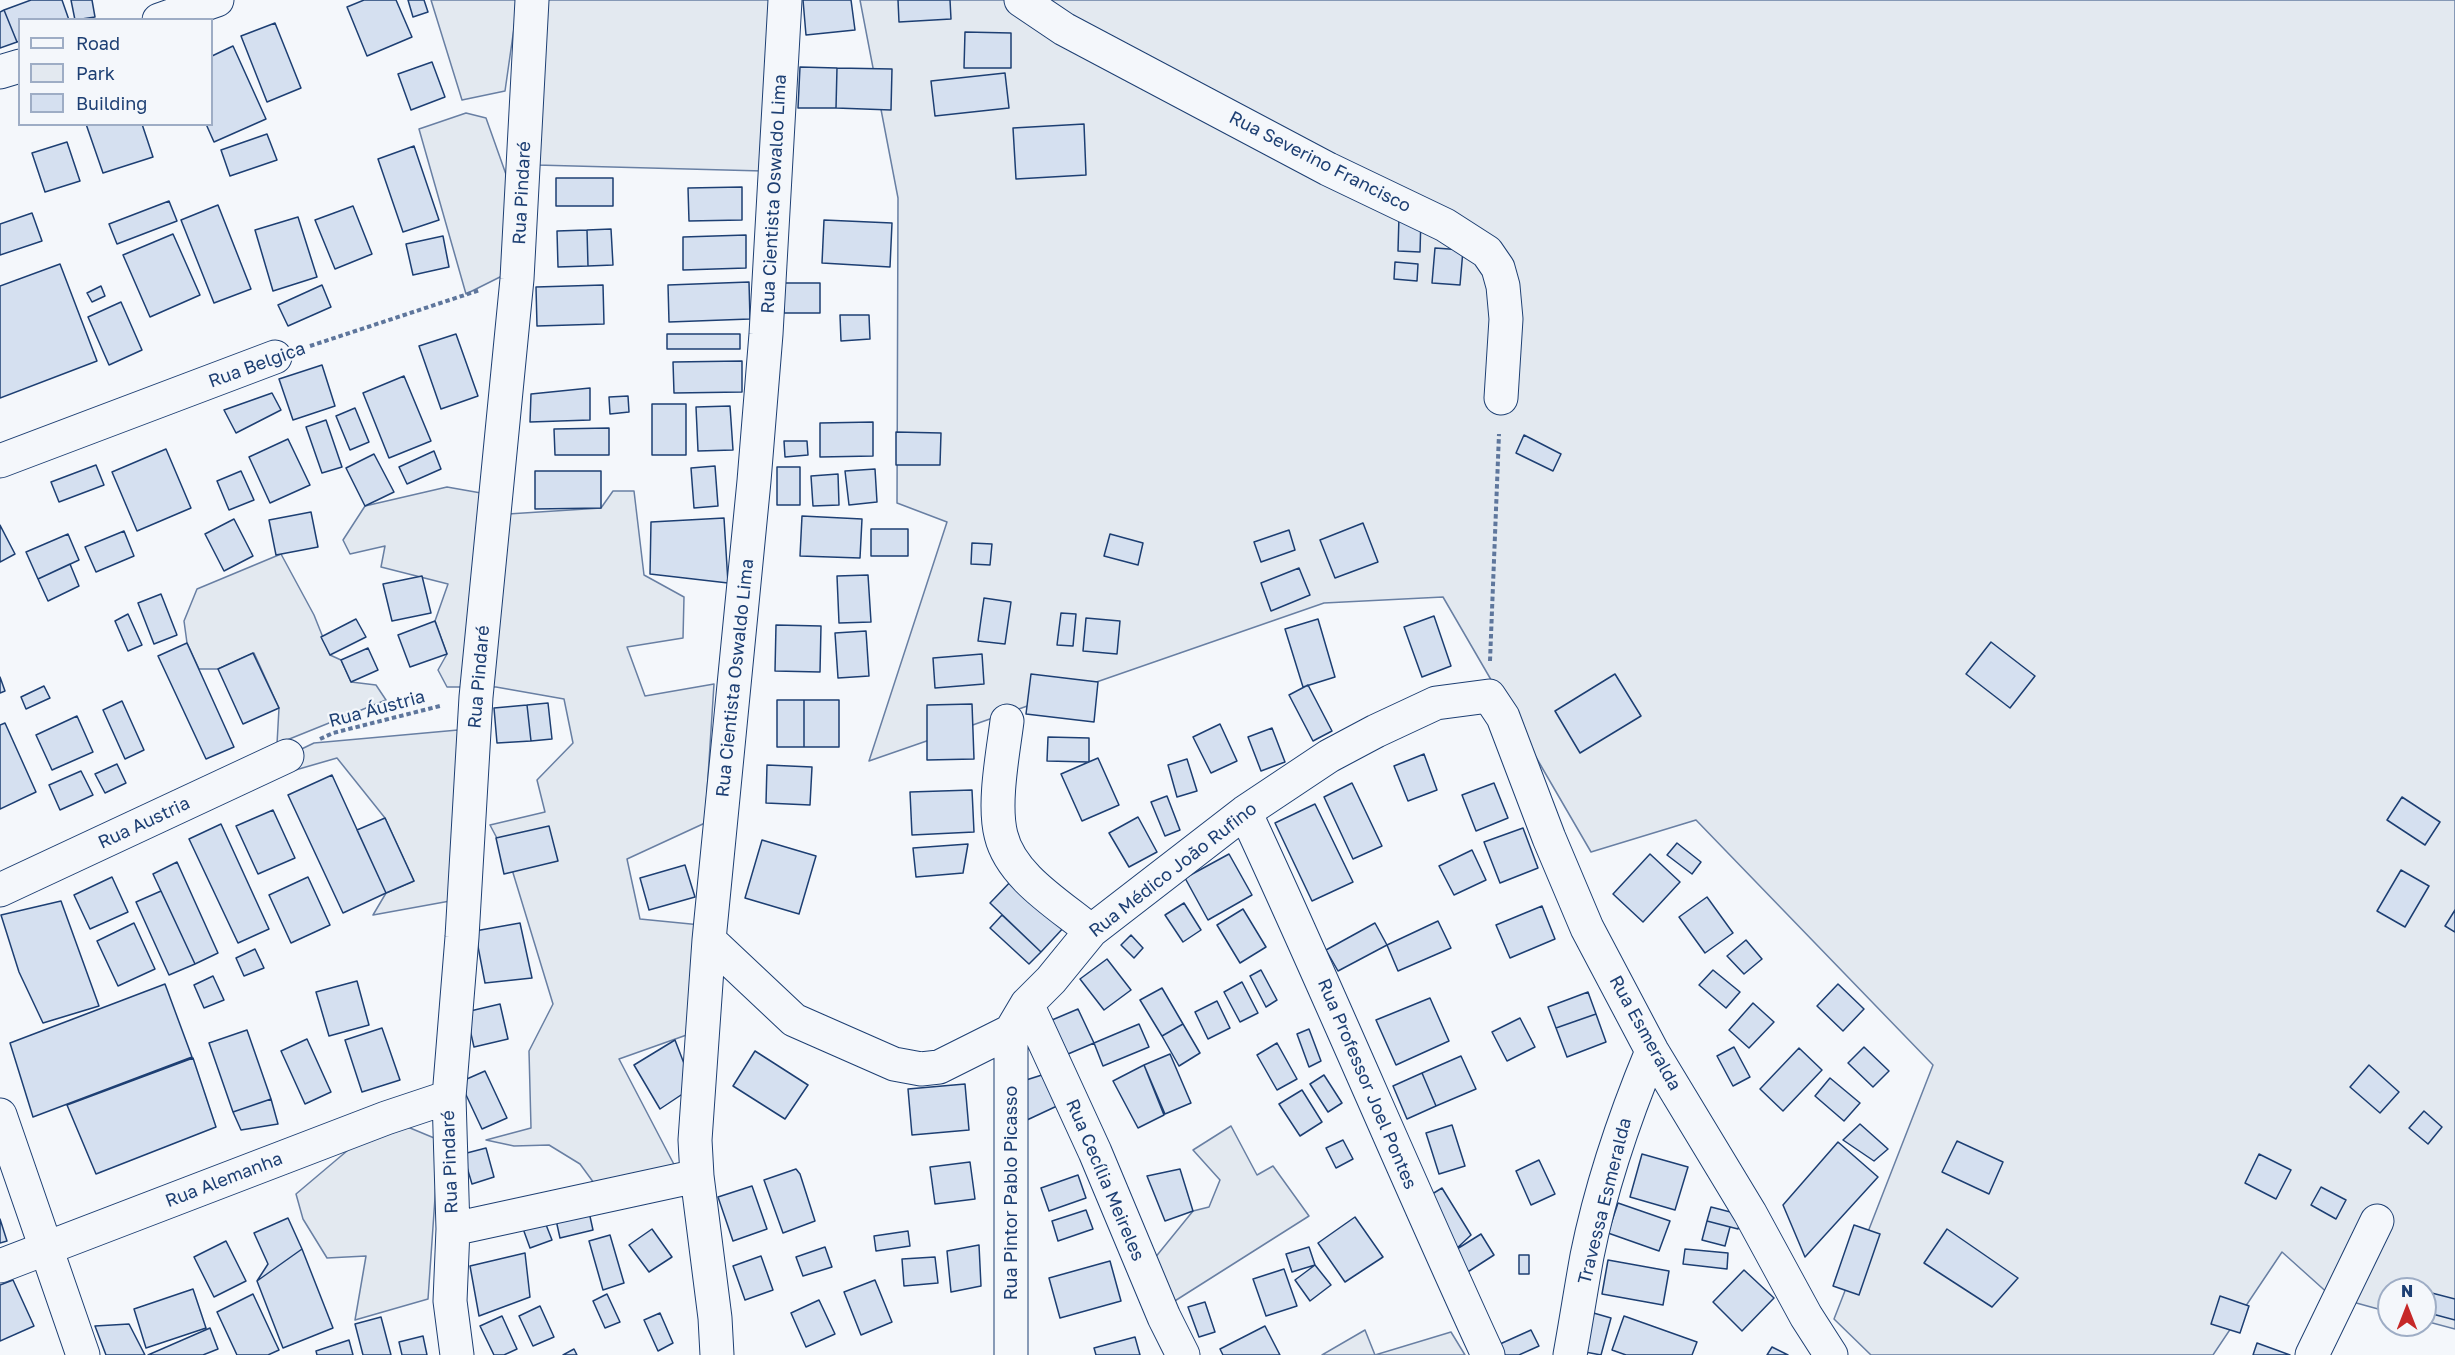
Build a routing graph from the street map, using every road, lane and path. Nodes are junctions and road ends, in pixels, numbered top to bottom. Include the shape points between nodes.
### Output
1 (217, 0) edge
2 (532, 0) edge
3 (785, 0) edge
4 (1021, 0) edge
5 (165, 18) edge
6 (18, 67) edge
7 (0, 72) edge
8 (517, 279) junction
9 (275, 357) joint
10 (1501, 398) joint
11 (0, 461) edge
12 (1489, 696) junction
13 (476, 697) junction
14 (1007, 721) dead end
15 (287, 756) joint
16 (1245, 813) junction
17 (0, 890) edge
18 (1091, 931) junction
19 (708, 940) junction
20 (1019, 1018) junction
21 (1653, 1051) junction
22 (448, 1097) junction
23 (0, 1114) edge
24 (697, 1176) junction
25 (2377, 1221) dead end
26 (453, 1229) junction
27 (47, 1248) junction
28 (0, 1266) edge
29 (82, 1355) edge
30 (457, 1355) edge
31 (717, 1355) edge
32 (1011, 1355) edge
33 (1183, 1355) edge
34 (1488, 1355) edge
35 (1570, 1355) edge
36 (1831, 1355) edge
37 (2312, 1355) edge

1 - 5 street
2 - 8 street, Rua Pindaré
3 - 19 street, Rua Cientista Oswaldo Lima via 762,390
4 - 10 street, Rua Severino Francisco via 1064,29 1328,169 1445,225 1487,252 1498,268 1503,286 1506,319
6 - 7 street
8 - 9 path, Rua Belgica
8 - 13 street, Rua Pindaré
9 - 11 street, Rua Belgica
10 - 12 path
12 - 16 street, Rua Médico João Rufino via 1436,703 1376,731 1329,756
12 - 21 street, Rua Esmeralda via 1503,717 1587,928
13 - 15 path, Rua Áustria via 333,733
13 - 22 street, Rua Pindaré
14 - 18 street via 999,782 1001,835 1028,879
15 - 17 street, Rua Austria
16 - 18 street, Rua Médico João Rufino
16 - 34 street, Rua Professor Joel Pontes
18 - 20 street, Rua Médico João Rufino
19 - 20 street, Rua Médico João Rufino via 794,1020 894,1064 921,1069 939,1067
19 - 24 street, Rua Cientista Oswaldo Lima via 695,1140
20 - 32 street, Rua Pintor Pablo Picasso
20 - 33 street, Rua Cecília Meireles via 1095,1152
21 - 35 street, Travessa Esmeralda via 1629,1106 1610,1171 1588,1254
21 - 36 street, Rua Esmeralda
22 - 26 street, Rua Pindaré
22 - 27 street, Rua Alemanha
23 - 27 street
24 - 26 street
24 - 31 street, Rua Cientista Oswaldo Lima
25 - 37 street
26 - 30 street, Rua Pindaré via 450,1301
27 - 28 street, Rua Alemanha
27 - 29 street

